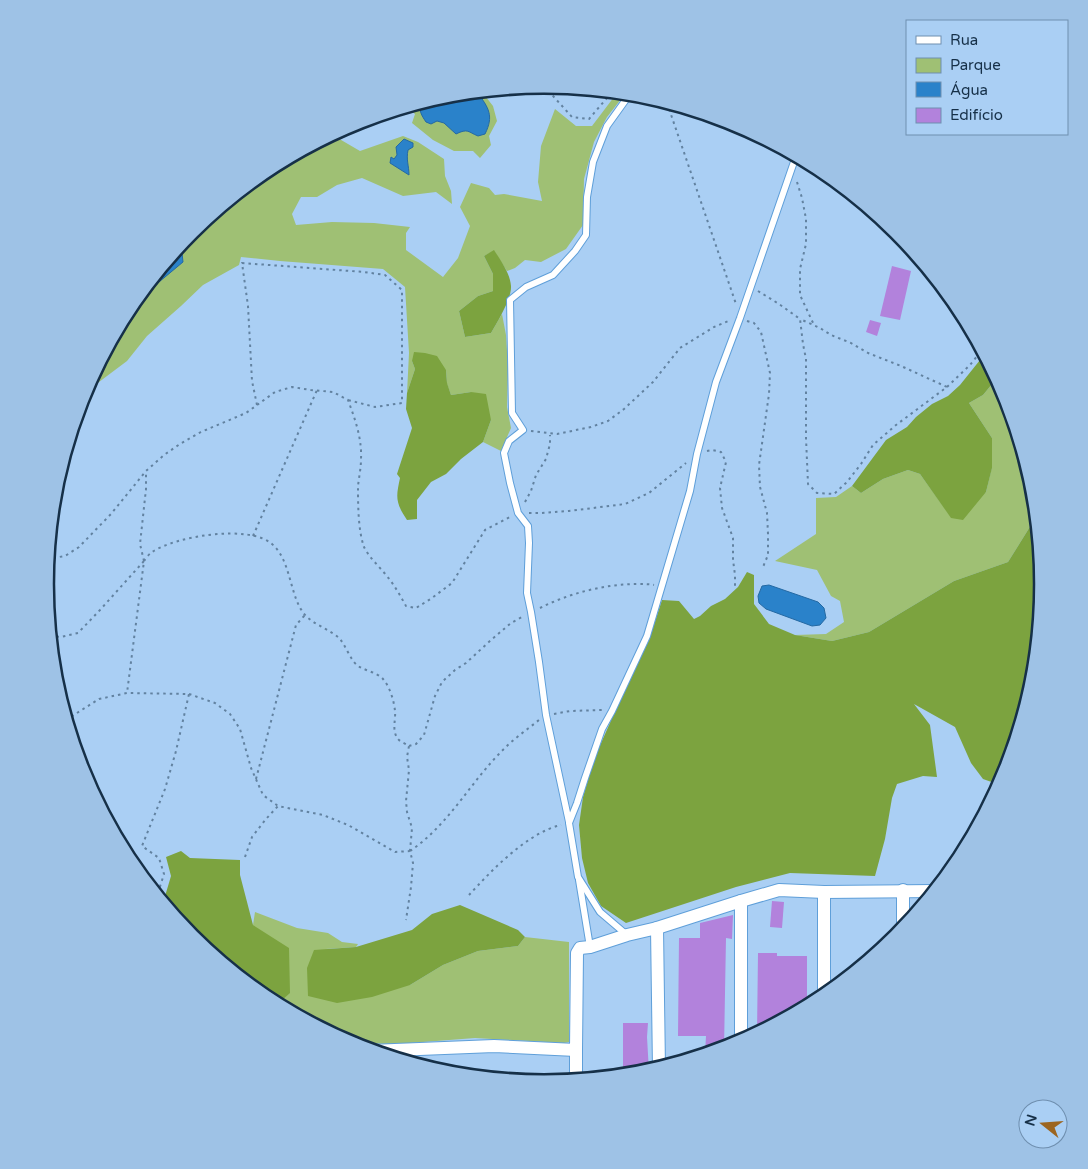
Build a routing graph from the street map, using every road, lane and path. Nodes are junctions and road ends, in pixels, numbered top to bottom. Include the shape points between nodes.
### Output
1 (551, 94) edge
2 (607, 98) edge
3 (625, 101) edge
4 (670, 111) edge
5 (794, 163) edge
6 (792, 167) junction
7 (750, 287) junction
8 (740, 318) junction
9 (800, 319) junction
10 (814, 325) junction
11 (978, 356) edge
12 (947, 387) junction
13 (317, 390) junction
14 (348, 400) junction
15 (257, 405) junction
16 (523, 430) junction
17 (550, 434) junction
18 (697, 454) junction
19 (146, 471) junction
20 (518, 513) junction
21 (253, 536) junction
22 (55, 558) edge
23 (144, 561) junction
24 (762, 567) dead end
25 (735, 587) dead end
26 (662, 588) junction
27 (531, 612) junction
28 (305, 615) junction
29 (57, 637) edge
30 (127, 693) junction
31 (189, 694) junction
32 (612, 711) junction
33 (546, 715) junction
34 (72, 716) edge
35 (409, 746) junction
36 (256, 779) junction
37 (278, 806) junction
38 (569, 823) junction
39 (410, 851) junction
40 (245, 857) dead end
41 (578, 877) junction
42 (159, 888) edge
43 (903, 890) junction
44 (927, 891) edge
45 (824, 892) junction
46 (469, 895) dead end
47 (741, 901) junction
48 (903, 918) edge
49 (406, 920) dead end
50 (658, 928) junction
51 (627, 935) junction
52 (590, 947) junction
53 (824, 986) edge
54 (741, 1033) edge
55 (390, 1050) edge
56 (576, 1050) junction
57 (659, 1061) edge
58 (576, 1074) edge

1 - 2 path via 572,118 590,119
3 - 16 lane via 607,126 593,162 587,197 586,236 553,275 526,287 510,300 512,413
4 - 8 path
5 - 6 lane
6 - 7 lane
6 - 10 path via 806,219 800,295
7 - 8 lane
7 - 9 path
8 - 17 path via 714,327 680,348 652,382 608,420 591,428
8 - 18 lane via 716,382
8 - 24 path via 754,323 761,332 770,373 759,465 768,534 768,555
9 - 10 path
9 - 12 path via 806,359 808,484 817,493 834,494 847,482 873,446
10 - 12 path via 868,353
11 - 12 path
13 - 14 path via 333,392
13 - 15 path via 292,388 275,392
13 - 21 path
14 - 15 path via 375,407 402,403 402,290 385,275 242,263
14 - 20 path via 360,439 358,486 360,528 365,547 406,606 416,608 452,583 485,530
15 - 19 path via 180,444
16 - 17 path
16 - 20 lane via 509,441 504,453
17 - 20 path via 546,459
18 - 20 path via 649,493 625,504
18 - 25 path via 712,450 721,452 726,462 720,488 722,508 733,538
18 - 26 lane
19 - 22 path via 79,547
19 - 23 path via 140,544
20 - 27 lane via 528,526 527,593
21 - 23 path via 231,533 186,539 152,553
21 - 28 path via 272,544 282,558
23 - 29 path via 78,632
23 - 30 path
26 - 27 path via 650,584 610,586 575,594
26 - 32 lane via 648,636
27 - 33 lane
27 - 35 path via 511,623 442,682 424,735 416,744
28 - 35 path via 339,637 357,666 383,679 393,696 394,730 398,740
28 - 36 path via 296,625
30 - 31 path
30 - 34 path via 99,699
31 - 36 path via 230,714 240,729
31 - 42 path via 165,789 142,846 159,858 164,874
32 - 33 path via 570,711
32 - 38 lane via 602,729
33 - 38 lane
33 - 39 path via 506,747 442,823
35 - 39 path via 406,801 412,828
36 - 37 path via 263,795
37 - 39 path via 348,825 395,852
37 - 40 path via 252,837
38 - 41 lane
38 - 46 path via 534,836 489,873
39 - 49 path via 413,863
41 - 51 lane via 600,912
41 - 52 lane
43 - 44 street
43 - 45 street
43 - 48 street
45 - 47 street via 779,890
45 - 53 street
47 - 50 street
47 - 54 street
50 - 51 street
50 - 57 street
51 - 52 street
52 - 56 street via 580,948 576,958
55 - 56 street via 494,1046
56 - 58 street

